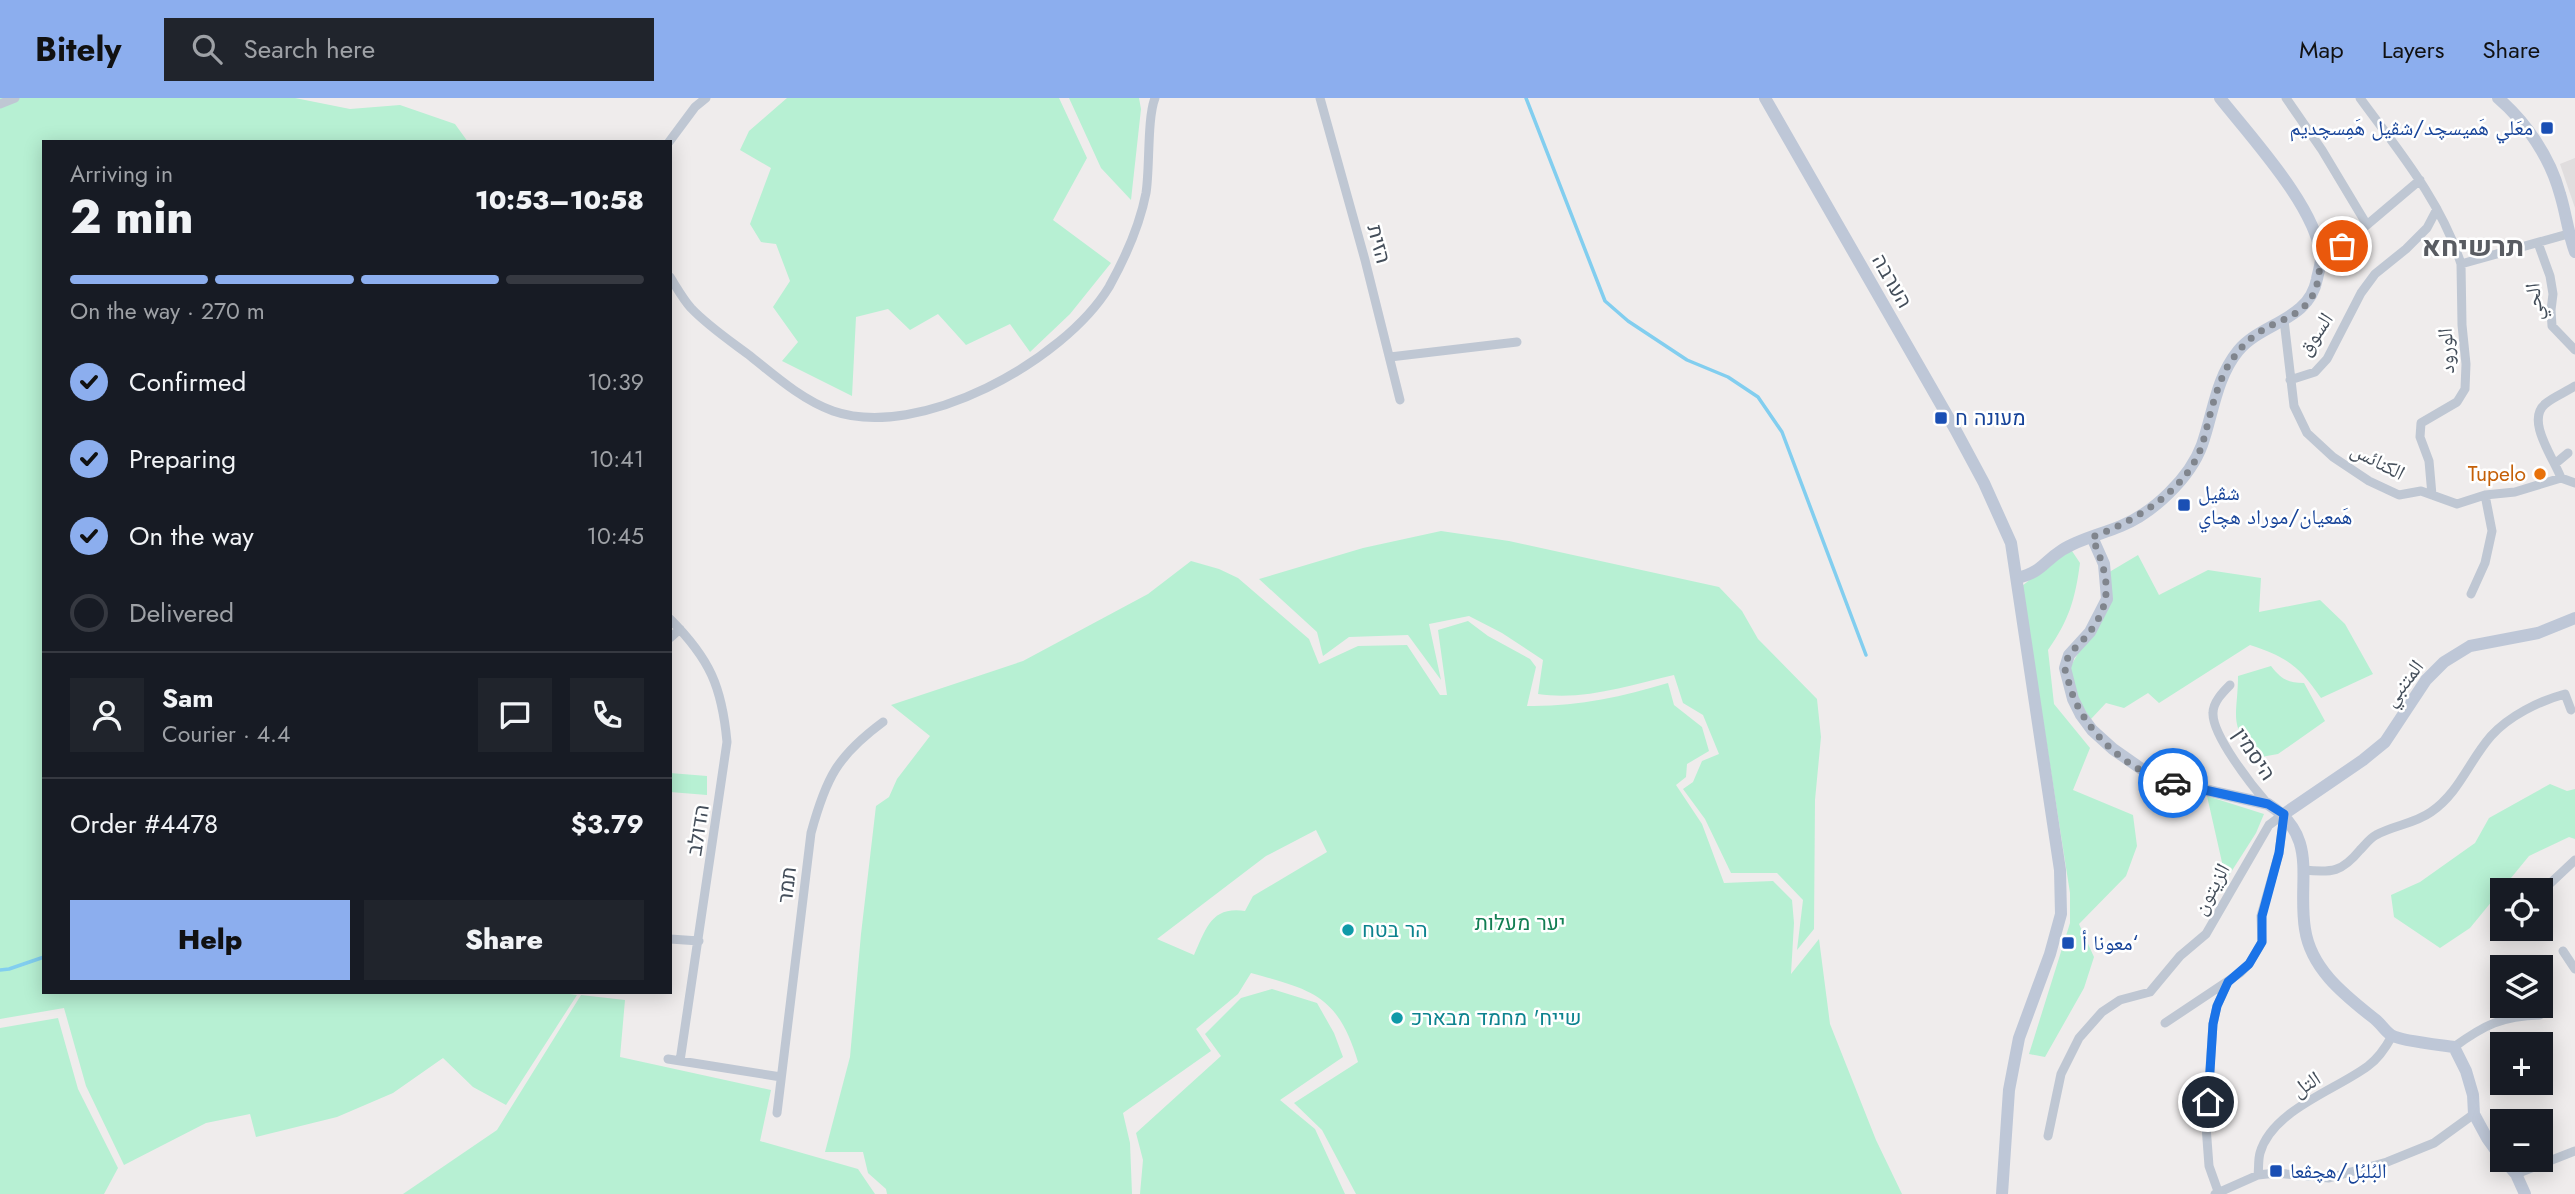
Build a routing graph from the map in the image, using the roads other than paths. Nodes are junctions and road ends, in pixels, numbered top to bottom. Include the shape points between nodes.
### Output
1 (15, 98) edge
2 (706, 98) edge
3 (1155, 98) edge
4 (1320, 98) edge
5 (1765, 98) edge
6 (2220, 98) edge
7 (2286, 98) edge
8 (2360, 98) edge
9 (2498, 98) edge
10 (0, 104) edge
11 (670, 140) edge
12 (2420, 180) junction
13 (2437, 209) junction
14 (2367, 225) junction
15 (2568, 234) junction
16 (2538, 243) junction
17 (2575, 252) edge
18 (2321, 259) junction
19 (2461, 264) junction
20 (672, 281) edge
21 (2284, 320) junction
22 (1517, 342) dead end
23 (2575, 350) edge
24 (1390, 358) junction
25 (2290, 380) junction
26 (2575, 386) edge
27 (1400, 400) dead end
28 (2568, 453) dead end
29 (2556, 463) junction
30 (2561, 478) junction
31 (2575, 484) edge
32 (2432, 495) junction
33 (2485, 495) junction
34 (2092, 537) junction
35 (2018, 578) junction
36 (2471, 594) dead end
37 (2575, 618) edge
38 (672, 621) edge
39 (680, 629) junction
40 (672, 636) edge
41 (2230, 685) dead end
42 (2571, 710) dead end
43 (884, 722) dead end
44 (2268, 804) junction
45 (2284, 814) junction
46 (2575, 860) edge
47 (2304, 870) junction
48 (2553, 881) edge
49 (672, 939) edge
50 (699, 941) junction
51 (2563, 951) dead end
52 (2575, 970) edge
53 (2228, 982) junction
54 (2508, 1018) edge
55 (2165, 1023) dead end
56 (2392, 1036) junction
57 (2454, 1047) junction
58 (668, 1059) dead end
59 (680, 1061) junction
60 (781, 1077) junction
61 (777, 1113) dead end
62 (2474, 1114) junction
63 (2048, 1136) dead end
64 (2490, 1142) edge
65 (2575, 1152) edge
66 (2516, 1174) joint
67 (2258, 1175) junction
68 (2217, 1193) edge
69 (2002, 1194) edge
70 (2525, 1194) edge

1 - 10 street
2 - 11 street
3 - 20 street via 1145,194 1109,286 1089,313 1038,359 962,399 891,417 832,410 788,385 714,328
4 - 24 street, הזית
5 - 35 street, הערבה via 1984,483 2011,543
6 - 18 street via 2288,182
7 - 14 street
8 - 12 street
9 - 15 street via 2542,151 2560,192
12 - 13 street
12 - 14 street
13 - 19 street
13 - 25 street, السوق via 2427,228 2375,274 2361,293 2327,359 2315,372
14 - 18 street
15 - 16 street
15 - 17 street
16 - 19 street
16 - 23 street, الحي via 2553,293 2552,326
18 - 21 street, السوق via 2315,290 2298,313
19 - 32 street, الورود via 2465,389 2456,402 2421,423
21 - 25 street, السوق
21 - 34 street via 2245,342 2231,360 2190,468 2143,514
22 - 24 street
24 - 27 street, הזית
25 - 32 street, الكنائس via 2294,406 2307,433 2333,457 2399,495 2421,491
26 - 29 street via 2540,411 2545,447
28 - 29 street
29 - 30 street
30 - 31 street
30 - 33 street, الكنائس via 2515,492
32 - 33 street, الكنائس via 2457,504
33 - 36 street via 2492,531
34 - 35 street via 2062,550 2036,573
34 - 44 street via 2104,564 2107,599 2065,668 2081,715 2113,749 2156,779
35 - 69 street, הערבה via 2060,870 2061,914 2020,1038 2009,1090
37 - 45 street, المتنبي via 2538,633 2470,646 2444,662 2426,680 2385,741
38 - 39 street, הדולב
39 - 40 street
39 - 50 street, הדולב via 716,682 727,742
41 - 44 street, היסמין via 2213,712 2217,729
42 - 47 street via 2565,694 2517,715 2491,736 2456,788 2432,812 2376,835 2340,869
43 - 60 street, תמר via 845,755 822,795 811,833
44 - 45 street
45 - 47 street via 2301,839
45 - 53 street via 2262,916 2262,942 2249,964
45 - 63 street, الزيتون via 2269,825 2206,934 2150,992 2120,1000 2079,1038 2061,1074
46 - 48 street
47 - 56 street via 2302,903 2311,951 2340,990
49 - 50 street
50 - 59 street, הדולב
51 - 52 street
53 - 55 street
53 - 68 street via 2213,1024 2206,1126 2209,1166
54 - 57 street via 2479,1028
56 - 57 street
56 - 67 street, التل via 2370,1065 2313,1098 2270,1134 2260,1153
57 - 62 street via 2466,1072
58 - 59 street
59 - 60 street
60 - 61 street, תמר
62 - 64 street
62 - 67 street via 2434,1143 2387,1162 2329,1178
65 - 66 street
66 - 70 street
67 - 68 street

